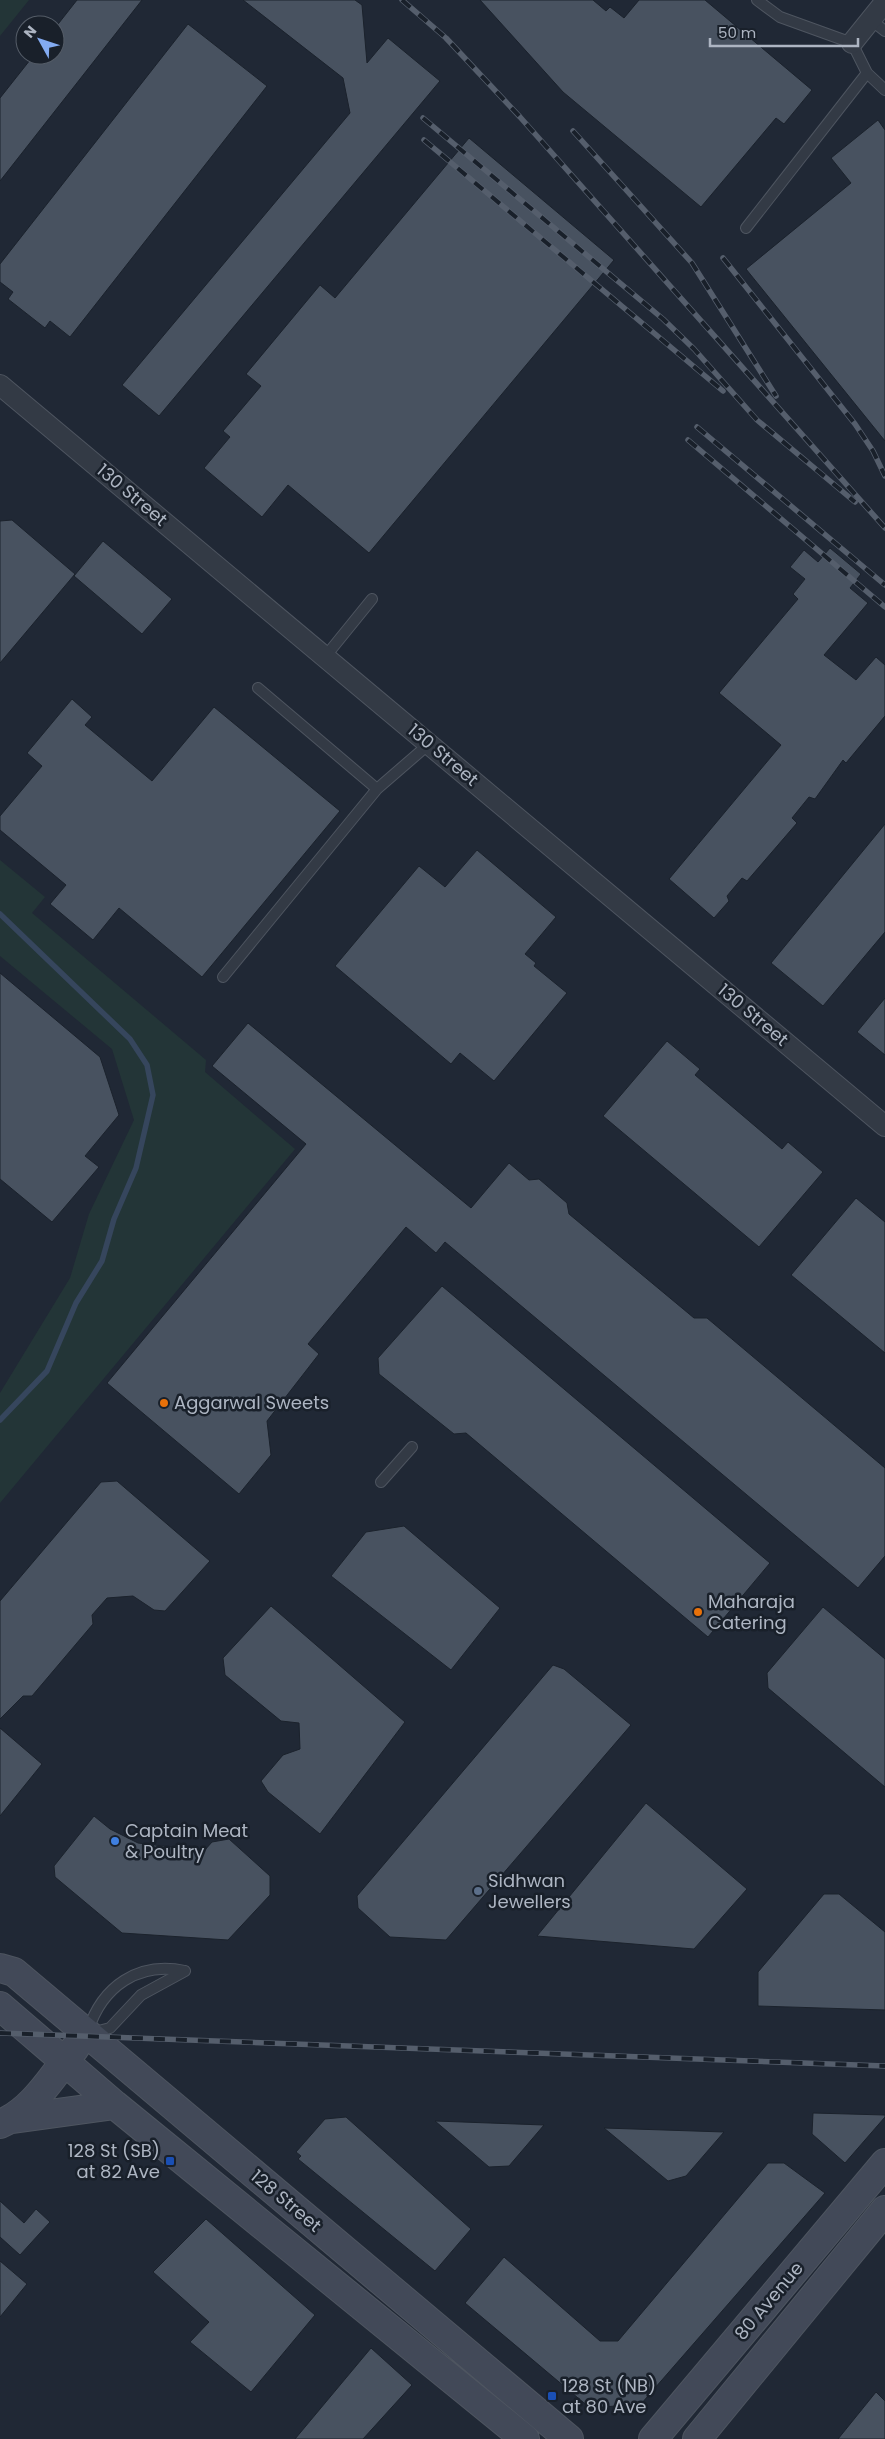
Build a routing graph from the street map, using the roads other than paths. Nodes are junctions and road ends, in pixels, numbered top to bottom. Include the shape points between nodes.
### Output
1 (758, 0) edge
2 (885, 2) edge
3 (878, 25) edge
4 (852, 43) junction
5 (867, 74) junction
6 (885, 90) edge
7 (746, 228) dead end
8 (0, 385) edge
9 (372, 599) dead end
10 (326, 657) junction
11 (258, 688) dead end
12 (429, 744) junction
13 (377, 789) junction
14 (222, 977) dead end
15 (885, 1126) edge
16 (412, 1447) dead end
17 (381, 1482) dead end
18 (0, 1968) edge
19 (0, 2006) edge
20 (87, 2034) junction
21 (64, 2061) junction
22 (115, 2105) junction
23 (6, 2121) edge
24 (885, 2163) edge
25 (865, 2187) junction
26 (885, 2210) edge
27 (844, 2260) junction
28 (417, 2311) junction
29 (370, 2313) junction
30 (525, 2439) edge
31 (569, 2439) edge
32 (653, 2439) edge
33 (697, 2439) edge

1 - 4 lane via 780,17
2 - 3 street
3 - 4 street
4 - 5 lane
5 - 6 lane
5 - 7 lane
8 - 10 street, 130 Street
9 - 10 lane
10 - 12 street, 130 Street
11 - 13 lane
12 - 13 lane
12 - 15 street, 130 Street
13 - 14 lane
16 - 17 lane
18 - 20 main road, 128 Street via 14,1972
19 - 21 main road, 128 Street
20 - 20 lane via 110,2028 141,1996 185,1971 168,1967 151,1969 124,1980 93,2015
20 - 21 main road
20 - 28 main road, 128 Street
21 - 22 main road, 128 Street
21 - 23 main road via 27,2106
22 - 23 main road
22 - 29 main road, 128 Street
24 - 25 main road, 80 Avenue
25 - 27 main road via 868,2207 838,2248
25 - 32 main road, 80 Avenue
26 - 27 main road, 80 Avenue
27 - 33 main road, 80 Avenue
28 - 29 main road
28 - 31 main road, 128 Street
29 - 30 main road, 128 Street

